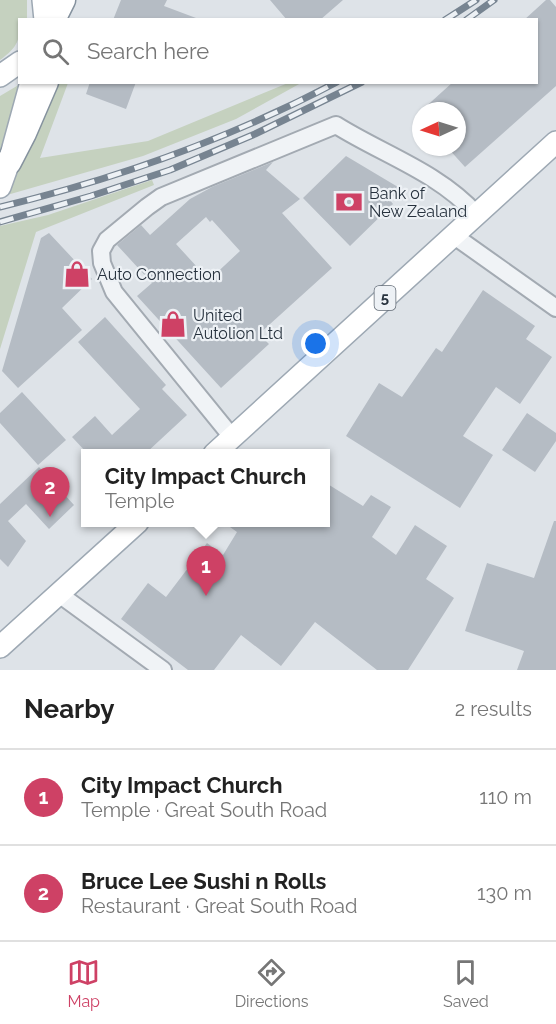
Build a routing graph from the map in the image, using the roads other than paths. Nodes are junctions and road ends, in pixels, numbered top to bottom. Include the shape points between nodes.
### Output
1 (43, 0) edge
2 (63, 0) edge
3 (80, 0) edge
4 (45, 18) edge
5 (54, 18) edge
6 (73, 18) edge
7 (18, 63) edge
8 (0, 76) edge
9 (30, 84) edge
10 (45, 84) edge
11 (556, 142) edge
12 (5, 173) edge
13 (476, 214) junction
14 (453, 235) junction
15 (556, 308) edge
16 (232, 437) junction
17 (218, 449) edge
18 (133, 527) edge
19 (59, 594) junction
20 (0, 647) edge
21 (163, 670) edge

1 - 4 main road
2 - 5 highway
3 - 6 highway
7 - 8 main road
9 - 12 main road
10 - 12 highway
11 - 13 main road, 5
13 - 14 main road, 5
13 - 16 street via 434,179 336,125 161,197 107,240 102,263 114,292
14 - 15 street
14 - 16 main road, 5
16 - 17 main road, 5
18 - 19 main road
19 - 20 main road
19 - 21 street

